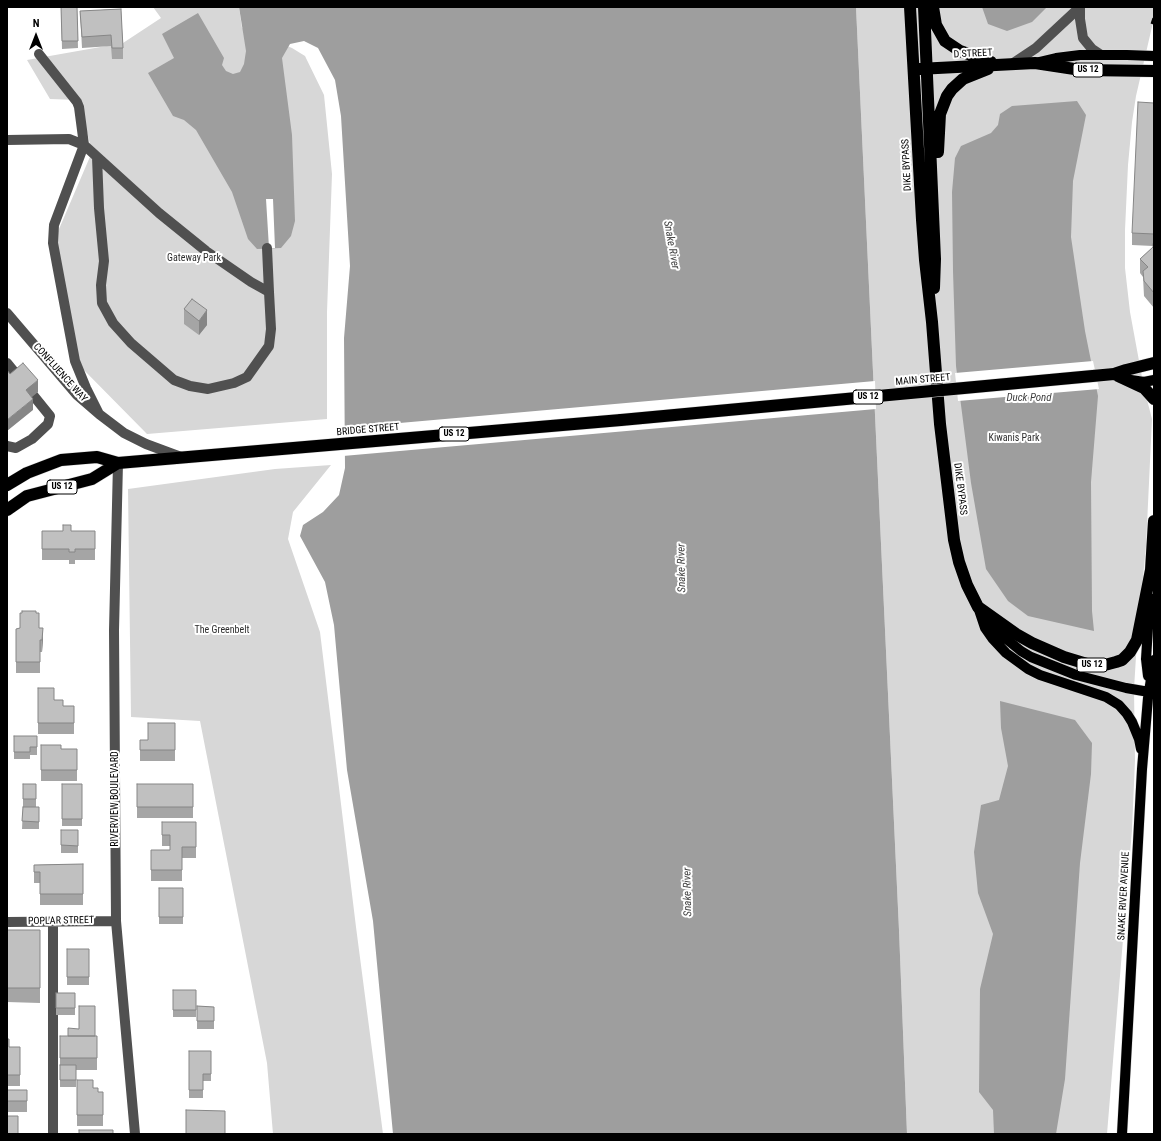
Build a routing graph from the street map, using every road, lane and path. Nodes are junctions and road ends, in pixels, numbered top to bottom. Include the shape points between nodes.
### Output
1 (910, 7) edge
2 (924, 7) edge
3 (933, 7) edge
4 (39, 54) dead end
5 (1101, 55) junction
6 (1154, 56) edge
7 (1035, 63) junction
8 (1006, 64) junction
9 (927, 68) junction
10 (913, 69) junction
11 (1154, 71) edge
12 (7, 140) edge
13 (84, 145) junction
14 (97, 157) junction
15 (266, 248) dead end
16 (935, 259) junction
17 (269, 292) junction
18 (7, 313) edge
19 (932, 322) junction
20 (7, 363) edge
21 (1154, 363) edge
22 (1114, 374) junction
23 (1127, 380) junction
24 (1154, 380) edge
25 (1154, 399) edge
26 (99, 414) junction
27 (621, 420) joint
28 (7, 446) edge
29 (183, 458) junction
30 (118, 463) junction
31 (7, 485) edge
32 (7, 510) edge
33 (1154, 521) edge
34 (1151, 570) junction
35 (978, 608) junction
36 (1154, 660) edge
37 (1149, 692) junction
38 (1142, 769) junction
39 (116, 921) junction
40 (7, 922) edge
41 (54, 922) junction
42 (53, 1134) edge
43 (135, 1134) edge
44 (1122, 1134) edge

1 - 10 highway, DIKE BYPASS
2 - 9 highway, DIKE BYPASS
3 - 8 highway via 936,25 944,41 960,51
4 - 13 street via 77,102
5 - 6 main road, D STREET
5 - 7 main road, D STREET via 1068,56
5 - 8 street via 1083,38 1080,7 1036,48
7 - 8 highway, D STREET / US 12
7 - 11 highway, D STREET / US 12 via 1081,70
8 - 9 highway, D STREET / US 12
8 - 16 highway via 963,79 952,89 943,105 939,125
9 - 10 highway, D STREET / US 12
9 - 16 highway, DIKE BYPASS
10 - 19 highway, DIKE BYPASS via 924,244
12 - 13 street via 69,139
13 - 14 street
13 - 26 street via 54,225 53,243 75,361
14 - 17 street via 158,213 206,251
14 - 17 street via 104,261 102,303 112,324 174,380 208,389 234,384 247,377 269,346 272,329
15 - 17 street
16 - 19 highway, DIKE BYPASS
18 - 26 street, CONFLUENCE WAY via 77,395
19 - 35 highway, DIKE BYPASS via 940,424 954,540 963,575
20 - 28 street via 50,416 48,424 32,439 16,448
21 - 22 highway, US 12
22 - 23 highway
22 - 27 highway, MAIN STREET / US 12, bridge
23 - 24 main road
23 - 25 highway via 1144,388
26 - 29 street, CONFLUENCE WAY via 124,433
27 - 29 highway, BRIDGE STREET / US 12
29 - 30 highway, BRIDGE STREET / US 12
30 - 31 highway, BRIDGE STREET / US 12 via 97,457 60,460 27,473
30 - 32 highway, BRIDGE STREET / US 12 via 92,479 27,496
30 - 39 street, RIVERVIEW BOULEVARD via 114,630
33 - 34 highway, US 12
34 - 35 highway, US 12 via 1134,647 1122,660 1106,665 1087,664 1049,651 1016,634
34 - 37 main road, US 12 via 1146,659
35 - 37 main road via 999,633 1031,658 1076,675
35 - 38 main road via 985,628 992,638 1006,653 1028,669 1106,697 1119,705 1135,729 1140,745
36 - 37 main road, SNAKE RIVER AVENUE
37 - 38 main road, SNAKE RIVER AVENUE
38 - 44 main road, SNAKE RIVER AVENUE
39 - 41 street, POPLAR STREET
39 - 43 street, RIVERVIEW BOULEVARD
40 - 41 street, POPLAR STREET
41 - 42 street

